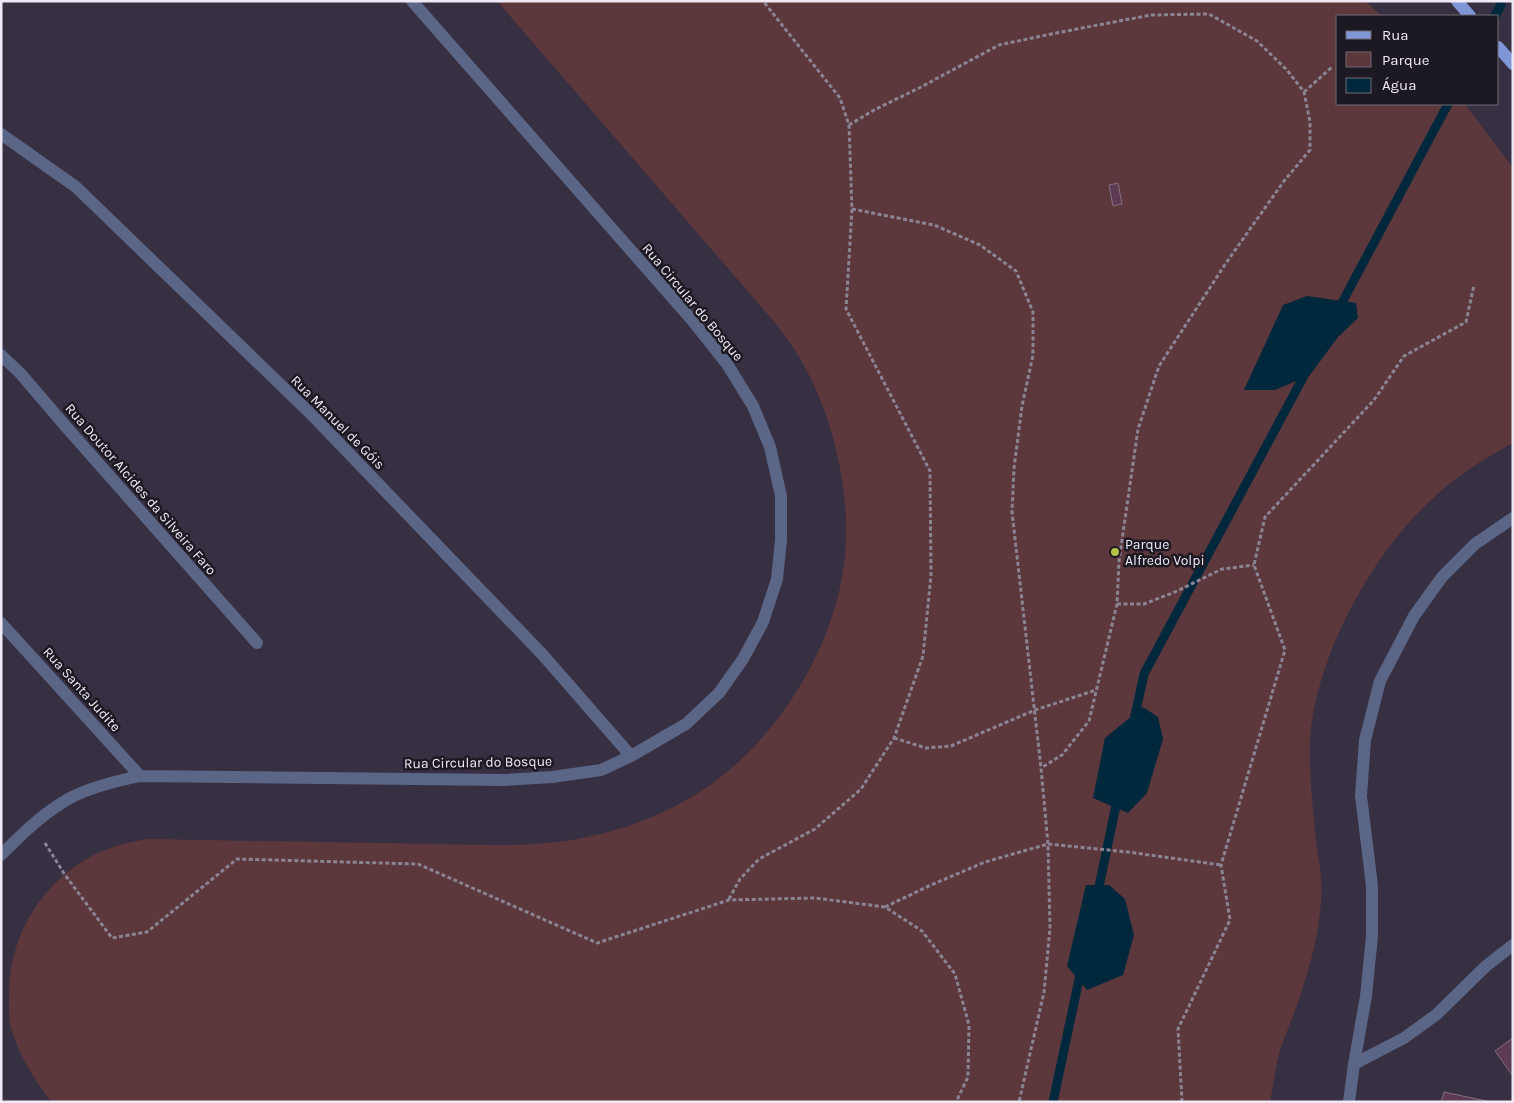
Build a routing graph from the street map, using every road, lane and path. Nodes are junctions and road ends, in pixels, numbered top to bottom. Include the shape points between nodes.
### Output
1 (412, 1) edge
2 (763, 1) edge
3 (1457, 1) edge
4 (1469, 15) edge
5 (1499, 49) edge
6 (1513, 64) edge
7 (1332, 68) dead end
8 (1304, 92) junction
9 (849, 125) junction
10 (1, 134) edge
11 (852, 209) junction
12 (1474, 285) dead end
13 (1, 355) edge
14 (1513, 518) edge
15 (1254, 566) junction
16 (1117, 604) junction
17 (1, 623) edge
18 (258, 643) dead end
19 (1097, 690) junction
20 (1035, 710) junction
21 (894, 738) junction
22 (631, 756) junction
23 (1042, 768) junction
24 (140, 776) junction
25 (33, 823) junction
26 (1048, 844) junction
27 (1, 855) edge
28 (1221, 865) junction
29 (729, 900) junction
30 (885, 907) junction
31 (1513, 945) edge
32 (1354, 1064) junction
33 (956, 1102) edge
34 (1019, 1102) edge
35 (1182, 1102) edge
36 (1349, 1102) edge

1 - 22 street, Rua Circular do Bosque via 704,334 753,406 770,447 781,496 781,540 777,579 763,622 719,693 686,724
2 - 9 path via 840,98
3 - 4 main road
5 - 6 main road
7 - 8 path
8 - 9 path via 1287,70 1257,42 1209,14 1151,15 999,45
8 - 16 path via 1310,122 1310,150 1226,263 1159,366 1138,429 1119,561
9 - 11 path
10 - 22 street, Rua Manuel de Góis via 76,187 312,416 542,654
11 - 20 path via 934,225 980,245 1016,271 1033,312 1033,355 1022,406 1012,512
11 - 21 path via 846,309 930,471 931,575 923,656
12 - 15 path via 1466,322 1404,356 1374,400 1265,517
13 - 18 street, Rua Doutor Alcides da Silveira Faro
14 - 32 street via 1475,544 1442,577 1414,616 1380,681 1365,740 1361,796 1372,886 1372,936
15 - 16 path via 1222,570 1144,604
15 - 28 path via 1285,650
16 - 19 path
17 - 24 street, Rua Santa Judite
19 - 20 path
19 - 23 path via 1089,721 1062,755
20 - 21 path via 951,746 926,748
20 - 23 path
21 - 29 path via 861,789 815,829 759,859 740,879
22 - 24 street, Rua Circular do Bosque via 600,770 505,780
23 - 26 path
24 - 25 street, Rua Circular do Bosque via 108,783 70,798
25 - 27 street, Rua Circular do Bosque
25 - 29 path via 65,875 112,938 147,932 237,859 418,864 597,944
26 - 28 path
26 - 30 path via 986,862
26 - 34 path via 1050,928 1044,992
28 - 35 path via 1230,920 1178,1029
29 - 30 path via 815,898
30 - 33 path via 922,931 956,974 969,1025 968,1077
31 - 32 street via 1486,966 1436,1015 1404,1038
32 - 36 street

